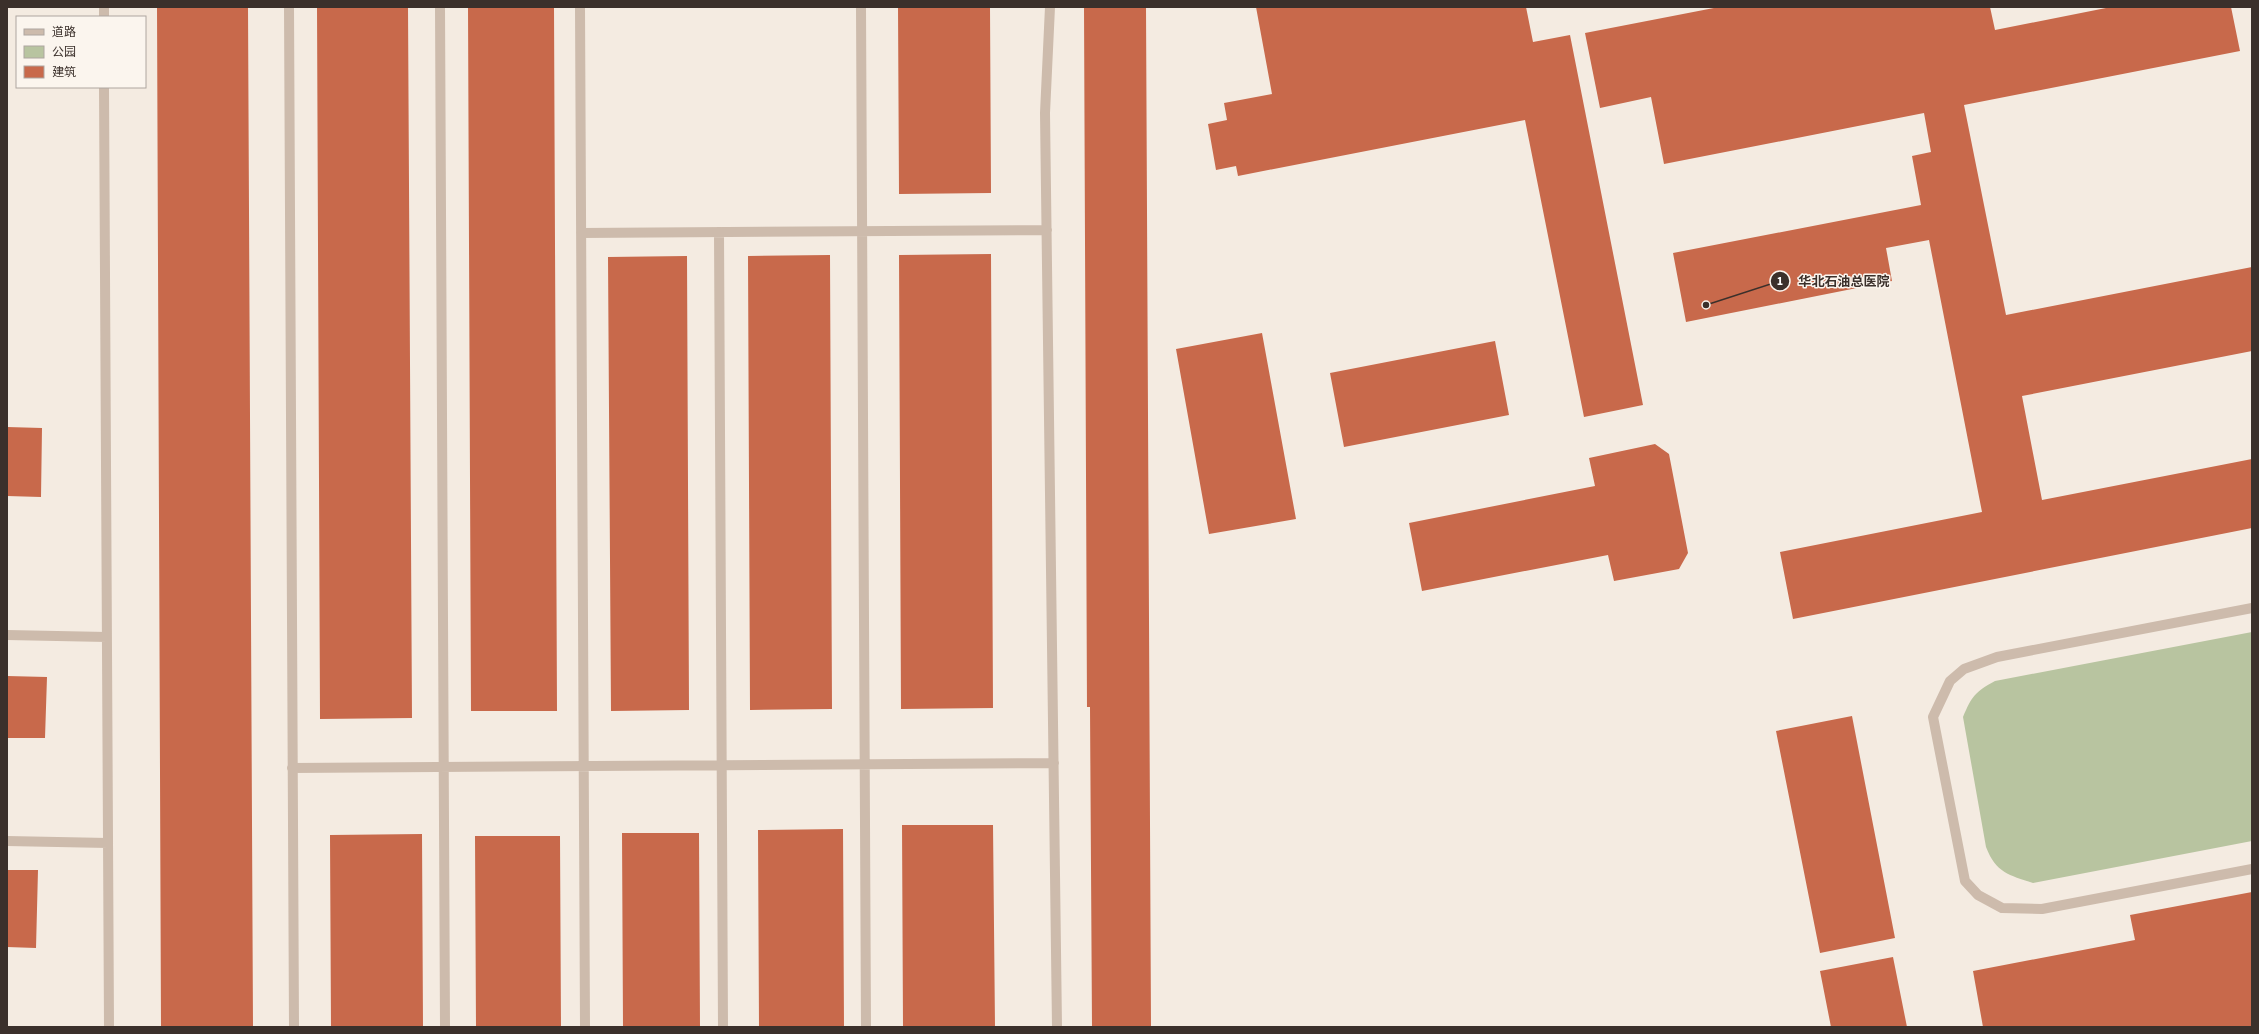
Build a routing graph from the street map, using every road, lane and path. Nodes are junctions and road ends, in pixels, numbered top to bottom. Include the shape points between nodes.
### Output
1 (289, 7) edge
2 (440, 7) edge
3 (580, 7) edge
4 (861, 7) edge
5 (1050, 7) edge
6 (104, 88) edge
7 (1047, 230) junction
8 (719, 232) junction
9 (862, 232) junction
10 (581, 233) junction
11 (2252, 608) edge
12 (7, 635) edge
13 (107, 637) junction
14 (1054, 763) junction
15 (864, 764) junction
16 (584, 766) junction
17 (721, 766) junction
18 (443, 767) junction
19 (292, 768) junction
20 (7, 841) edge
21 (108, 843) junction
22 (2252, 869) edge
23 (109, 1027) edge
24 (294, 1027) edge
25 (445, 1027) edge
26 (585, 1027) edge
27 (723, 1027) edge
28 (866, 1027) edge
29 (1057, 1027) edge

1 - 19 street
2 - 18 street
3 - 10 street
4 - 9 street
5 - 7 street via 1045,113
6 - 13 street
7 - 9 street
7 - 14 street
8 - 9 street
8 - 10 street
8 - 17 street
9 - 15 street
10 - 16 street
11 - 22 street via 1997,657 1964,669 1950,682 1933,717 1965,881 1978,896 2002,908 2042,909
12 - 13 street
13 - 21 street
14 - 15 street
14 - 29 street
15 - 17 street
15 - 28 street
16 - 17 street
16 - 18 street
16 - 26 street
17 - 27 street
18 - 19 street
18 - 25 street
19 - 24 street
20 - 21 street
21 - 23 street

